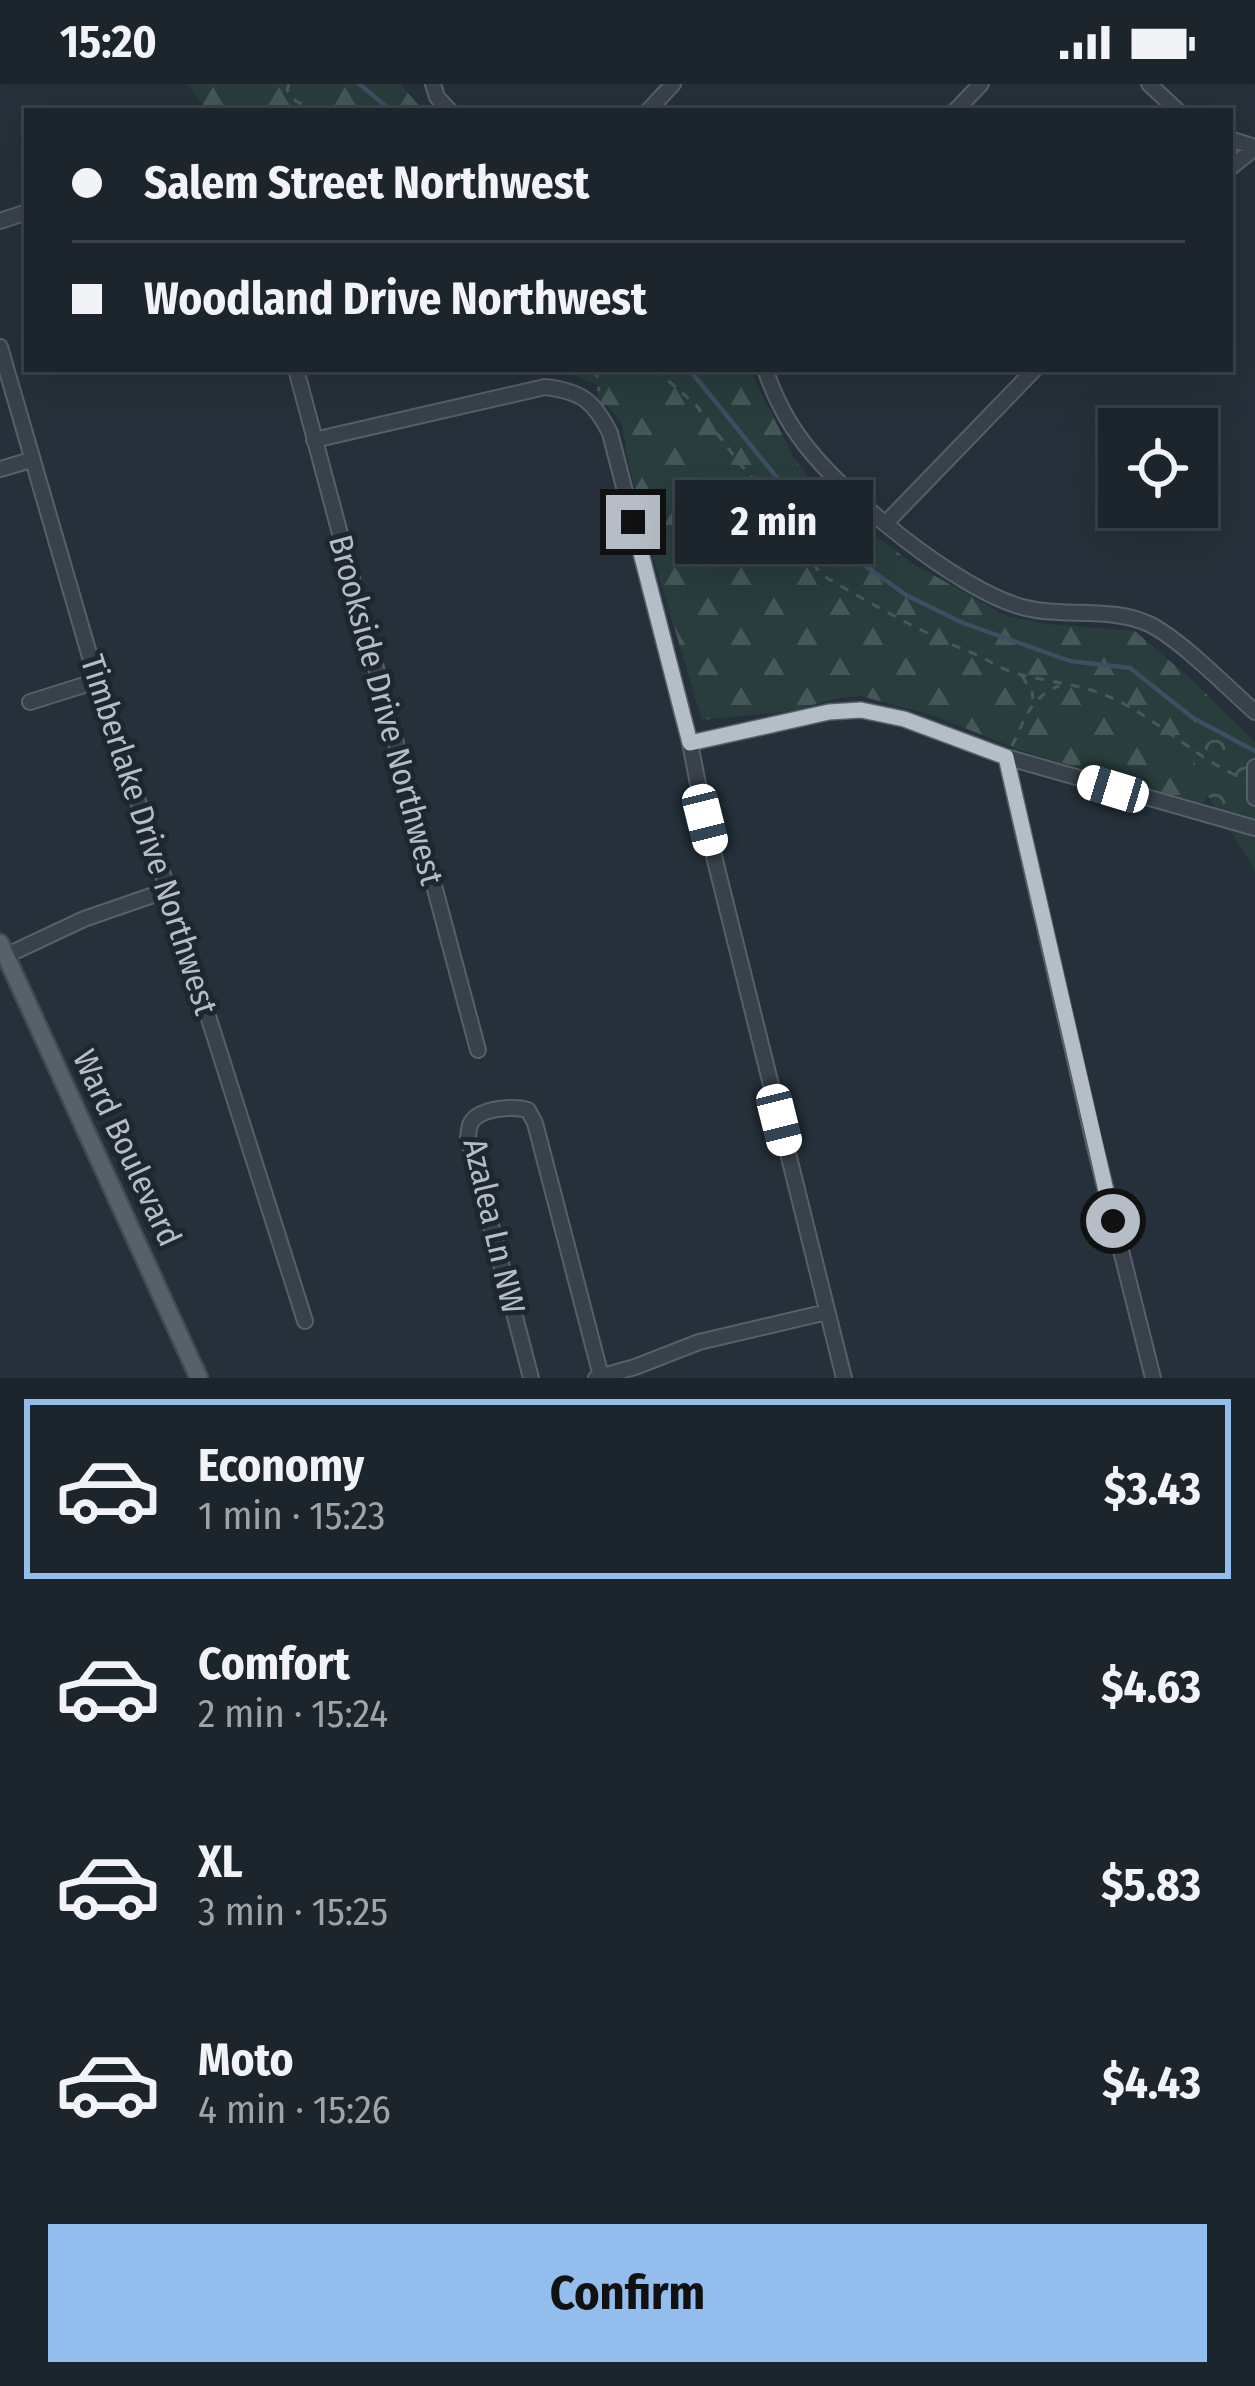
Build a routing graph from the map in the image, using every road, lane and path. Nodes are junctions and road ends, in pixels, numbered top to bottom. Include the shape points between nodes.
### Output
1 (289, 84) edge
2 (673, 84) edge
3 (981, 84) edge
4 (1149, 84) edge
5 (310, 108) edge
6 (651, 108) edge
7 (958, 108) edge
8 (1175, 108) edge
9 (0, 347) edge
10 (297, 372) edge
11 (597, 372) edge
12 (658, 372) edge
13 (766, 372) edge
14 (1032, 372) edge
15 (594, 405) junction
16 (314, 440) junction
17 (31, 460) junction
18 (0, 469) edge
19 (886, 523) junction
20 (1021, 674) junction
21 (97, 681) junction
22 (1060, 685) junction
23 (1033, 700) junction
24 (30, 702) dead end
25 (1255, 712) edge
26 (690, 743) junction
27 (1006, 757) junction
28 (1249, 772) edge
29 (1255, 798) edge
30 (1255, 829) edge
31 (168, 890) junction
32 (2, 953) edge
33 (478, 1050) dead end
34 (826, 1312) junction
35 (305, 1321) dead end
36 (598, 1377) edge
37 (199, 1378) edge
38 (531, 1378) edge
39 (844, 1378) edge
40 (1153, 1378) edge

1 - 5 path via 290,95
2 - 6 street
3 - 7 street
4 - 8 street
9 - 17 street, Timberlake Drive Northwest
10 - 16 street, Brookside Drive Northwest
11 - 15 path
12 - 20 path via 696,405 826,578
13 - 19 street via 802,442
14 - 19 street
15 - 16 street via 545,386
15 - 26 street via 610,433
16 - 33 street, Brookside Drive Northwest
17 - 18 street
17 - 21 street, Timberlake Drive Northwest
19 - 25 street via 995,597 1153,626
20 - 22 path
20 - 23 path
21 - 24 street
21 - 31 street, Timberlake Drive Northwest
22 - 23 path
22 - 28 path via 1136,710 1198,754
23 - 27 path
26 - 27 street via 861,710
26 - 34 street
27 - 30 street
27 - 40 street
28 - 29 street
31 - 32 street
31 - 35 street, Timberlake Drive Northwest
32 - 37 main road, Ward Boulevard
34 - 36 street
34 - 39 street
36 - 38 street, Azalea Ln NW via 536,1123 516,1107 478,1115 468,1136

